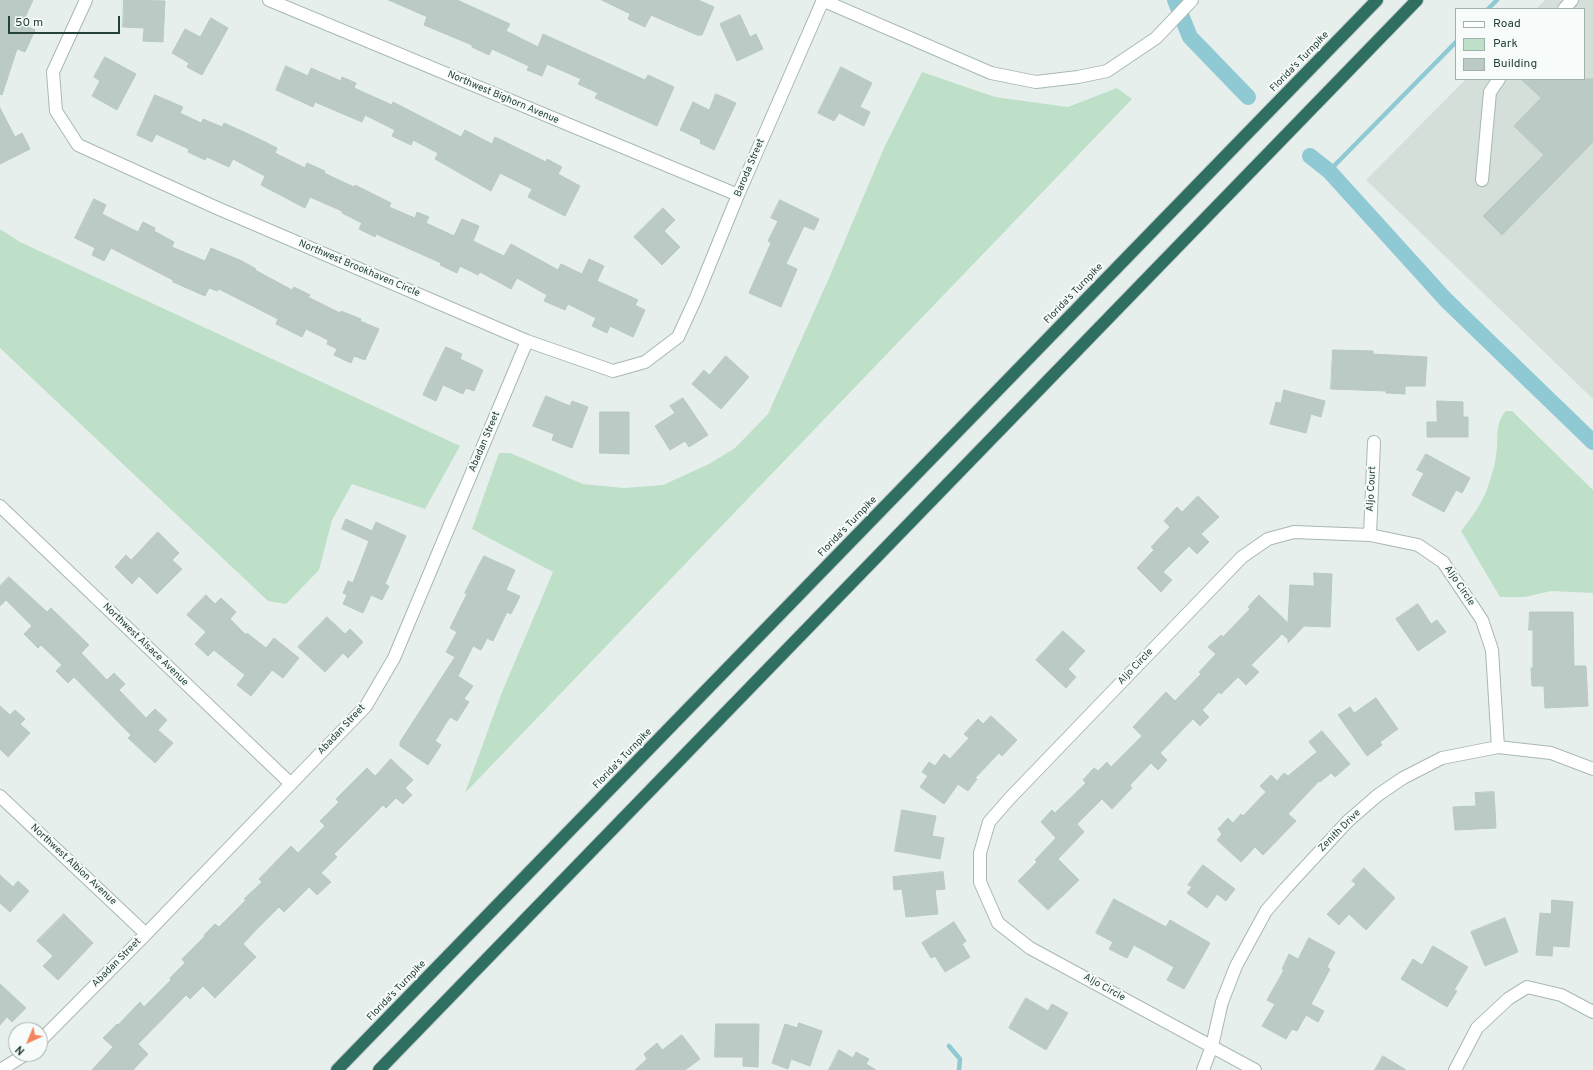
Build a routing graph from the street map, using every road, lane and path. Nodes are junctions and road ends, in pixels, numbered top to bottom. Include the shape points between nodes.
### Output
1 (86, 0) edge
2 (269, 0) edge
3 (823, 0) edge
4 (1192, 0) edge
5 (1377, 0) edge
6 (1417, 0) edge
7 (1572, 0) edge
8 (1565, 8) edge
9 (1498, 80) edge
10 (1482, 180) dead end
11 (738, 195) junction
12 (678, 337) joint
13 (527, 341) junction
14 (1374, 442) dead end
15 (0, 506) edge
16 (1370, 536) junction
17 (1498, 747) junction
18 (1593, 769) edge
19 (291, 784) junction
20 (0, 796) edge
21 (146, 934) junction
22 (1593, 1012) edge
23 (48, 1032) edge
24 (1212, 1046) junction
25 (13, 1062) edge
26 (1, 1069) edge
27 (337, 1070) edge
28 (379, 1070) edge
29 (1203, 1070) edge
30 (1255, 1070) edge
31 (1455, 1070) edge

1 - 13 street, Northwest Brookhaven Circle via 53,72 56,111 78,145 216,208
2 - 11 street, Northwest Bighorn Avenue
3 - 4 street via 991,73 1036,82 1107,71 1156,38
3 - 11 street, Baroda Street
5 - 27 highway, Florida's Turnpike
6 - 28 highway
7 - 8 street
9 - 10 street via 1490,92
11 - 12 street, Baroda Street
12 - 13 street, Northwest Brookhaven Circle via 645,362 613,371
13 - 19 street, Abadan Street via 394,658 366,706
14 - 16 street, Aljo Court
15 - 19 street, Northwest Alsace Avenue
16 - 17 street, Aljo Circle via 1418,545 1443,562 1482,620 1492,650
16 - 24 street, Aljo Circle via 1294,532 1268,538 1242,557 1010,798 989,822 981,847 980,882 998,923 1030,948
17 - 18 street, Zenith Drive via 1551,753
17 - 24 street, Zenith Drive via 1442,758 1403,778 1378,795 1348,822 1266,911 1240,960 1222,1002
19 - 21 street, Abadan Street
20 - 21 street, Northwest Albion Avenue
21 - 23 street, Abadan Street
22 - 31 street via 1561,995 1526,987 1508,999 1477,1028
24 - 29 street, Zenith Drive
24 - 30 street, Aljo Circle
25 - 26 street

